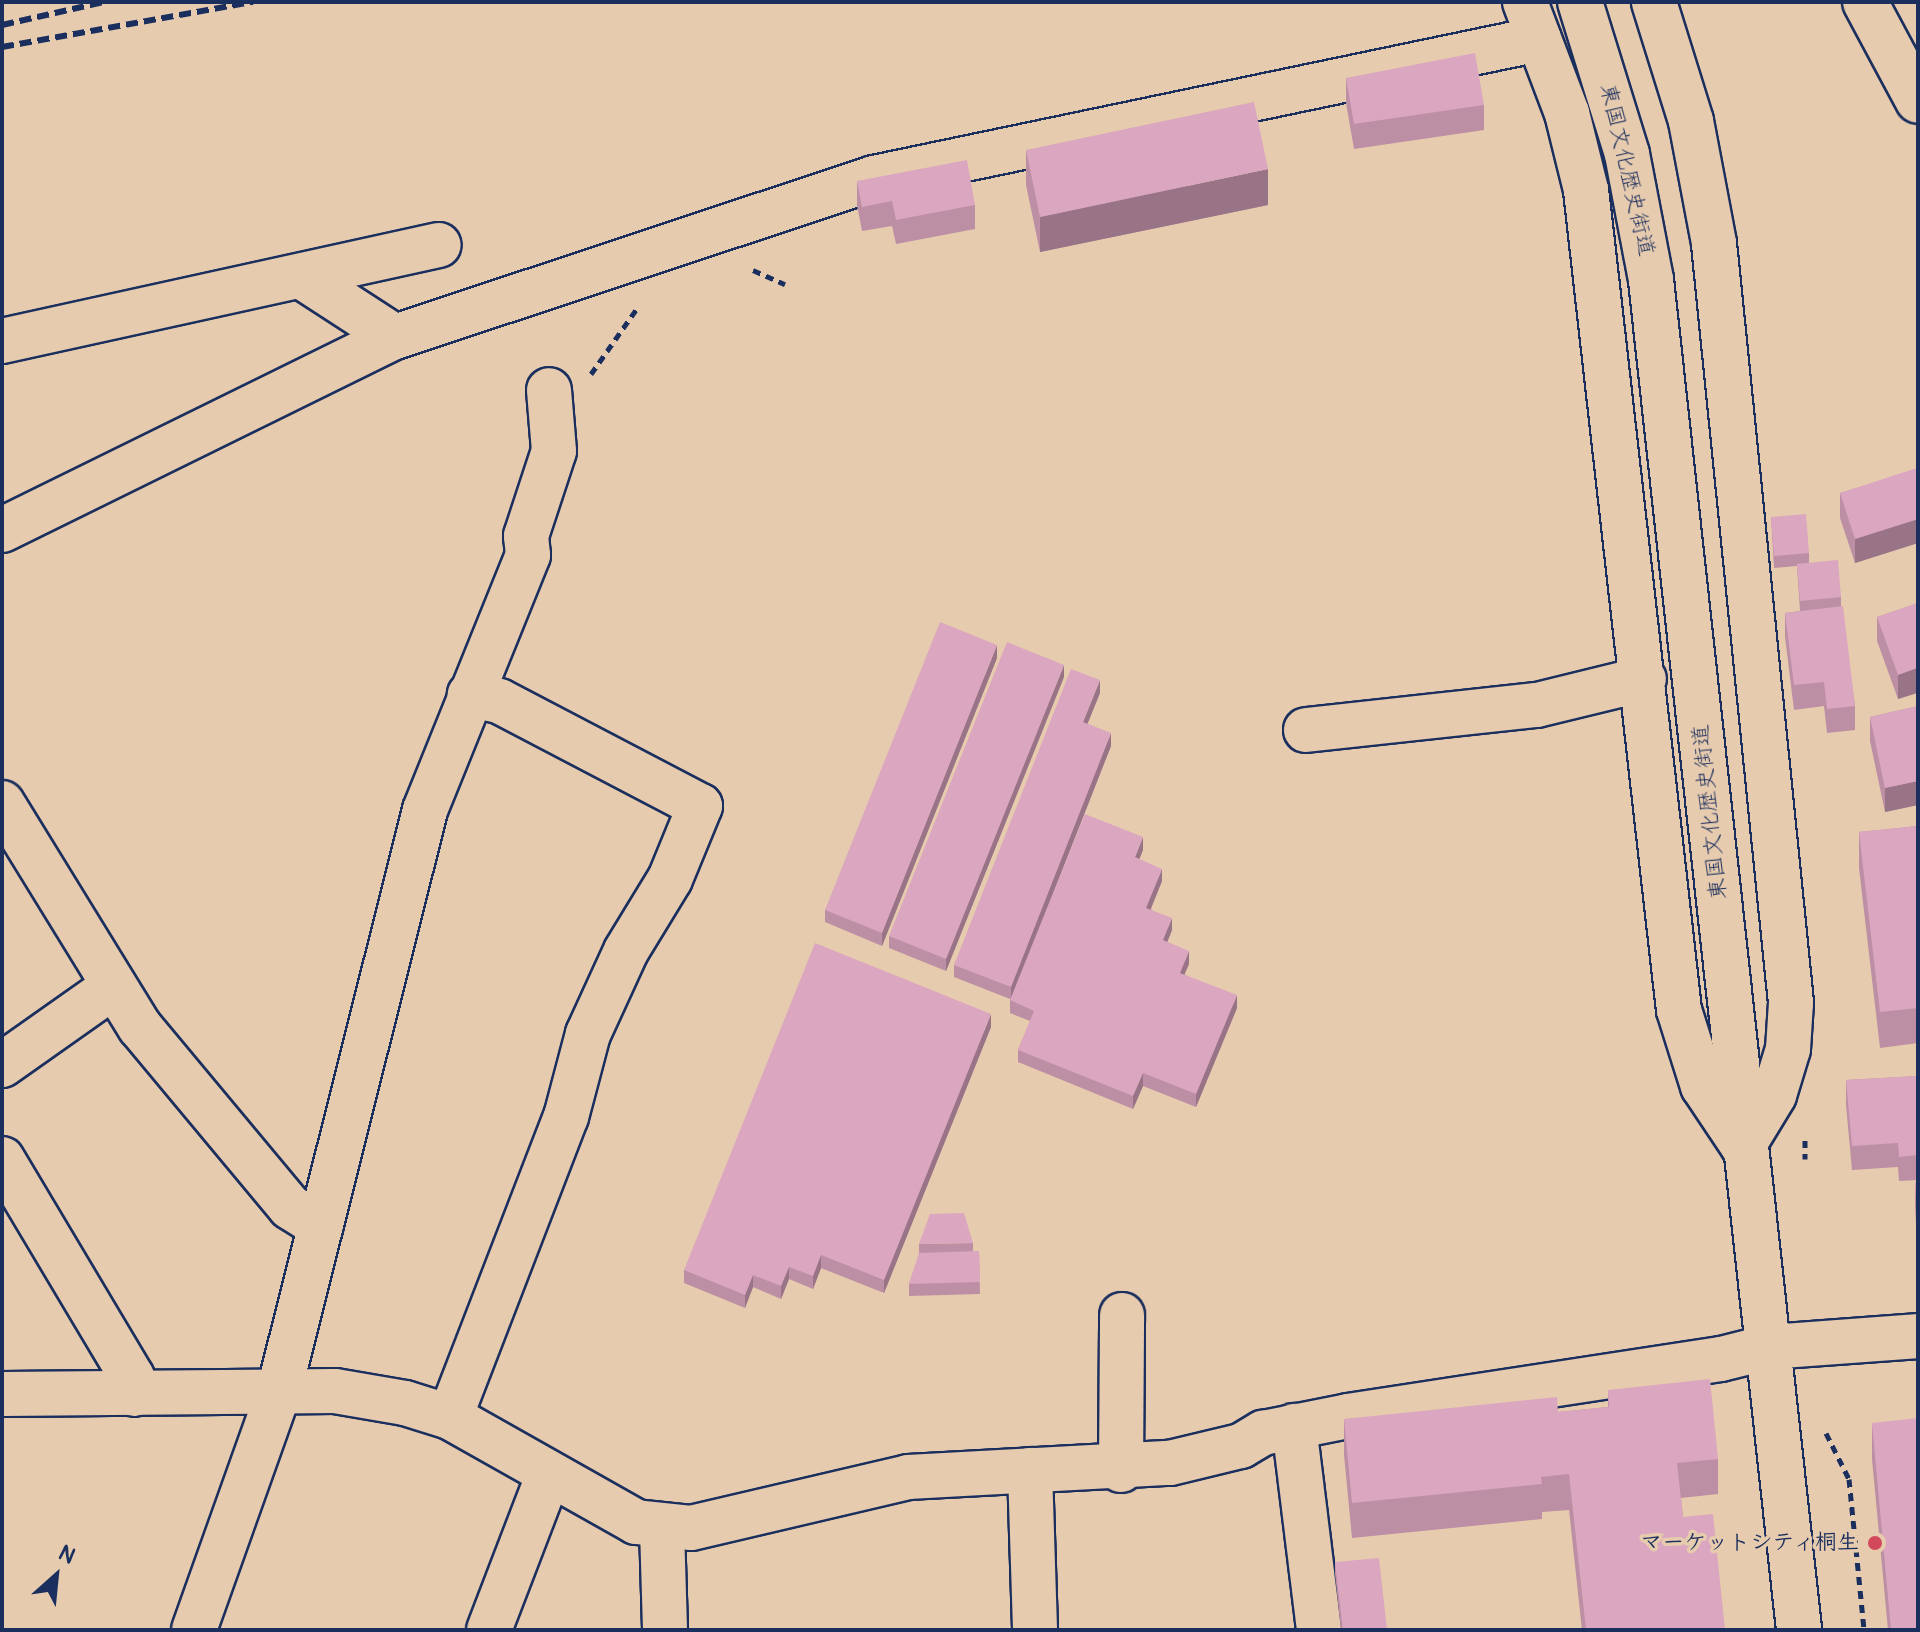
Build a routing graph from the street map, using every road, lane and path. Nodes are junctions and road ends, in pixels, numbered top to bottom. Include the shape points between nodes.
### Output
1 (1654, 2) edge
2 (1865, 2) edge
3 (1544, 10) edge
4 (1918, 101) edge
5 (439, 245) dead end
6 (745, 266) dead end
7 (304, 278) junction
8 (785, 284) dead end
9 (640, 303) dead end
10 (395, 337) junction
11 (2, 341) edge
12 (552, 405) joint
13 (2, 530) edge
14 (1644, 679) junction
15 (470, 695) junction
16 (1306, 730) dead end
17 (2, 803) edge
18 (114, 986) junction
19 (2, 1065) edge
20 (1743, 1146) junction
21 (2, 1159) edge
22 (320, 1226) junction
23 (1122, 1315) dead end
24 (1918, 1336) edge
25 (1769, 1347) junction
26 (279, 1391) junction
27 (2, 1394) edge
28 (134, 1394) junction
29 (450, 1417) junction
30 (1294, 1426) junction
31 (1824, 1428) dead end
32 (1030, 1470) junction
33 (1121, 1470) junction
34 (548, 1476) junction
35 (662, 1528) junction
36 (194, 1630) edge
37 (489, 1630) edge
38 (665, 1630) edge
39 (1035, 1630) edge
40 (1319, 1630) edge
41 (1799, 1630) edge
42 (1864, 1630) edge

1 - 20 main road via 1691,121 1714,243 1791,1003 1788,1049 1774,1095
2 - 4 main road
3 - 10 main road via 874,178
3 - 14 main road via 1586,190
3 - 20 main road, 東国文化歴史街道 via 1627,154 1651,280
5 - 7 main road
6 - 8 path
7 - 10 main road
7 - 11 main road
9 - 12 path
10 - 13 main road
12 - 15 main road via 554,451 526,536 528,555
14 - 16 main road via 1537,705
14 - 20 main road via 1679,1010 1703,1086
15 - 22 main road via 425,810
15 - 29 main road via 499,701 700,806 670,879 626,951 588,1034 566,1117
17 - 18 main road
18 - 19 main road
18 - 22 main road via 140,1027 290,1207
20 - 25 main road, 東国文化歴史街道
21 - 28 main road via 132,1377
22 - 26 main road
23 - 33 main road
24 - 25 main road
25 - 30 main road
25 - 41 main road, 東国文化歴史街道
26 - 28 main road
26 - 29 main road via 335,1391
26 - 36 main road
27 - 28 main road
29 - 34 main road
30 - 33 main road via 1241,1446
30 - 40 main road
31 - 42 path via 1849,1479
32 - 33 main road
32 - 35 main road via 908,1477 837,1490 717,1525
32 - 39 main road
34 - 35 main road via 636,1522
34 - 37 main road
35 - 38 main road

